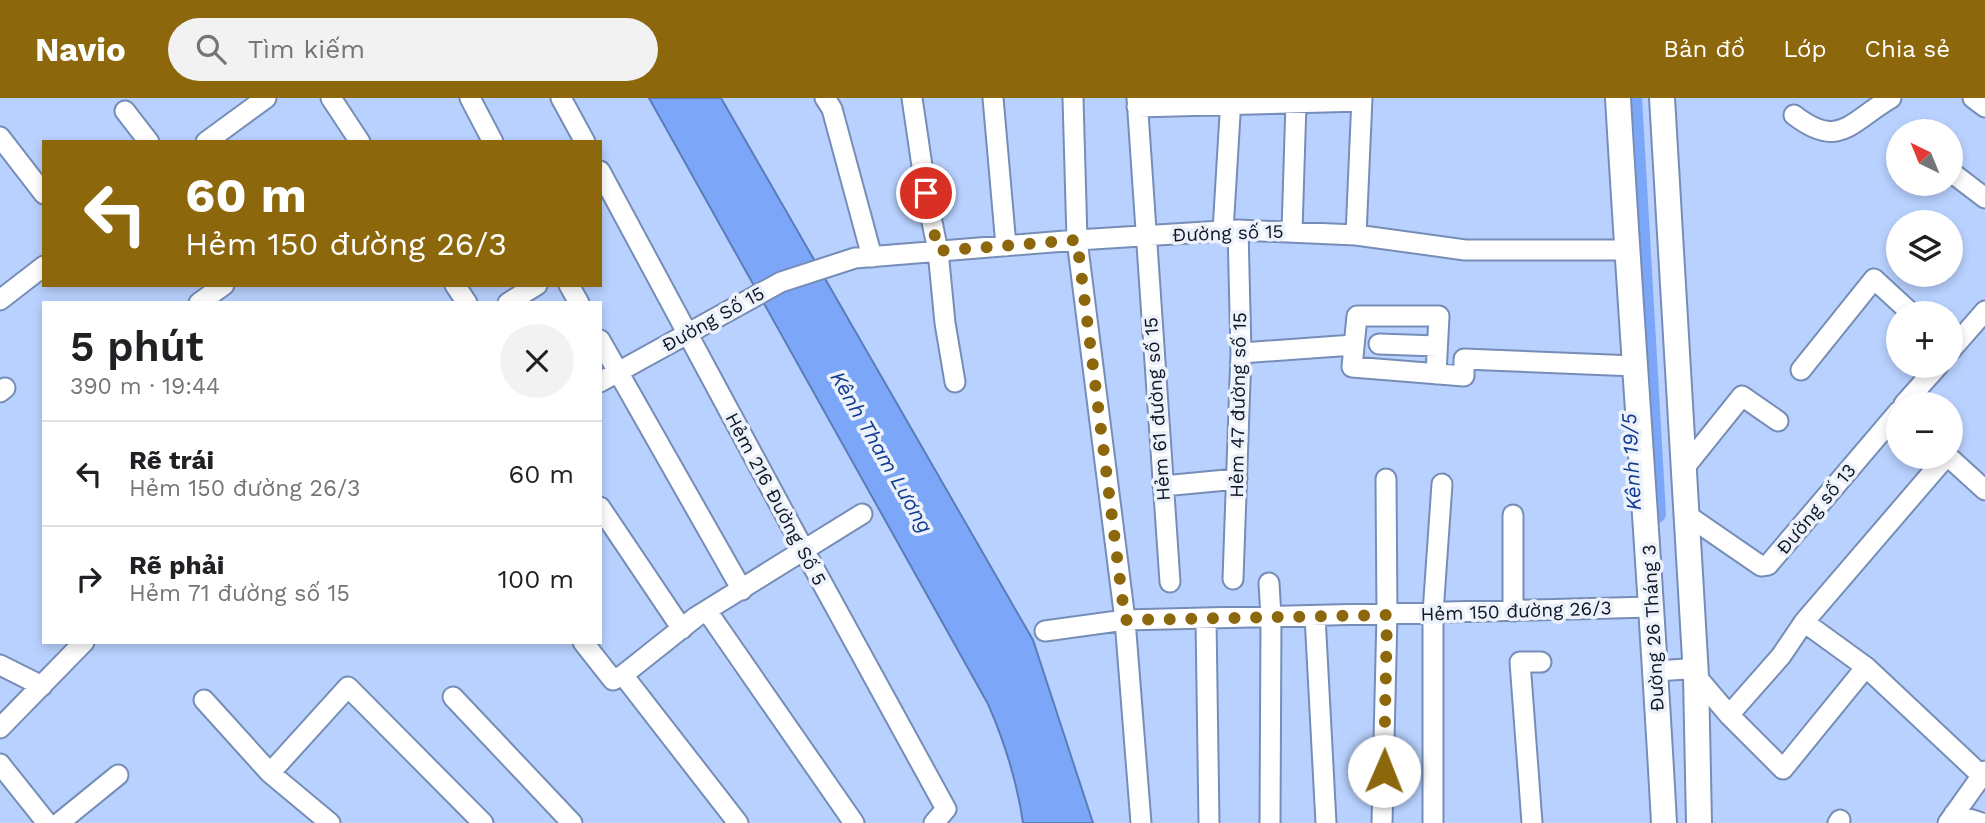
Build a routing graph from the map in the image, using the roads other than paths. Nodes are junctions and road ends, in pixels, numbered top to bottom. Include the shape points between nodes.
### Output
1 (267, 98) edge
2 (331, 98) edge
3 (470, 98) edge
4 (561, 98) edge
5 (912, 98) edge
6 (993, 98) edge
7 (1073, 98) edge
8 (1618, 98) edge
9 (1662, 98) edge
10 (1891, 98) edge
11 (1973, 98) edge
12 (1362, 100) edge
13 (1137, 102) edge
14 (1231, 102) edge
15 (1296, 103) junction
16 (829, 104) edge
17 (242, 105) edge
18 (1985, 107) edge
19 (125, 111) dead end
20 (1794, 115) dead end
21 (0, 137) edge
22 (147, 140) edge
23 (208, 140) edge
24 (359, 140) edge
25 (492, 140) edge
26 (584, 140) edge
27 (602, 175) edge
28 (1964, 182) edge
29 (42, 191) edge
30 (1985, 198) edge
31 (1230, 230) junction
32 (1292, 231) junction
33 (1145, 235) junction
34 (1356, 235) junction
35 (1077, 240) junction
36 (1006, 246) junction
37 (1627, 250) junction
38 (938, 251) junction
39 (872, 257) junction
40 (831, 266) joint
41 (42, 268) edge
42 (221, 287) edge
43 (534, 287) edge
44 (0, 300) edge
45 (202, 301) edge
46 (511, 301) edge
47 (1897, 301) edge
48 (1985, 311) edge
49 (688, 334) junction
50 (1963, 336) edge
51 (602, 343) edge
52 (1379, 344) dead end
53 (1353, 345) junction
54 (1437, 346) junction
55 (1241, 353) junction
56 (1635, 366) junction
57 (1801, 370) dead end
58 (619, 371) junction
59 (1436, 374) junction
60 (1927, 378) edge
61 (602, 381) edge
62 (955, 382) dead end
63 (1915, 392) edge
64 (1778, 421) dead end
65 (1886, 426) edge
66 (1685, 467) junction
67 (1237, 479) junction
68 (1386, 479) dead end
69 (1442, 484) dead end
70 (1163, 486) junction
71 (1985, 490) edge
72 (602, 510) edge
73 (862, 514) dead end
74 (1513, 515) dead end
75 (1687, 515) junction
76 (804, 550) junction
77 (1233, 579) dead end
78 (1170, 582) dead end
79 (1269, 583) dead end
80 (742, 590) junction
81 (1652, 607) junction
82 (707, 611) junction
83 (1513, 611) junction
84 (1433, 613) junction
85 (1387, 615) junction
86 (1315, 616) junction
87 (1271, 617) junction
88 (1206, 618) junction
89 (1125, 620) junction
90 (1804, 622) junction
91 (682, 629) junction
92 (1045, 631) dead end
93 (82, 644) edge
94 (585, 644) edge
95 (1541, 662) dead end
96 (0, 665) edge
97 (1866, 667) junction
98 (1660, 670) junction
99 (1691, 673) junction
100 (618, 677) junction
101 (42, 686) junction
102 (453, 697) dead end
103 (204, 700) dead end
104 (1729, 715) junction
105 (0, 728) edge
106 (0, 764) edge
107 (270, 773) junction
108 (1983, 773) edge
109 (118, 775) dead end
110 (1951, 819) edge
111 (47, 823) edge
112 (59, 823) edge
113 (330, 823) edge
114 (484, 823) edge
115 (572, 823) edge
116 (738, 823) edge
117 (854, 823) edge
118 (934, 823) edge
119 (1141, 823) edge
120 (1209, 823) edge
121 (1270, 823) edge
122 (1326, 823) edge
123 (1382, 823) edge
124 (1433, 823) edge
125 (1532, 823) edge
126 (1664, 823) edge
127 (1699, 823) edge
128 (1982, 823) edge

1 - 17 street
2 - 24 street
3 - 25 street
4 - 26 street
5 - 38 street
6 - 36 street
7 - 35 street
8 - 37 street, Đường 26 Tháng 3
9 - 66 street, Đường 26 Tháng 3
10 - 20 street via 1829,134
11 - 18 street
12 - 15 street
12 - 34 street
13 - 14 street
13 - 33 street, Hẻm 61 đường số 15
14 - 15 street
14 - 31 street, Hẻm 47 đường số 15
15 - 32 street
16 - 39 street
17 - 23 street
19 - 22 street
21 - 29 street
27 - 49 street, Hẻm 216 Đường Số 5
28 - 30 street
31 - 32 street, Đường số 15
31 - 33 street, Đường số 15
31 - 55 street, Hẻm 47 đường số 15
32 - 34 street, Đường số 15
33 - 35 street, Đường số 15
33 - 70 street, Hẻm 61 đường số 15
34 - 37 street, Đường số 15 via 1465,250
35 - 36 street, Đường số 15
35 - 89 street
36 - 38 street, Đường số 15
37 - 56 street, Đường 26 Tháng 3
38 - 39 street, Đường số 15
38 - 62 street
39 - 40 street, Đường số 15
40 - 49 street, Đường Số 15 via 781,282
41 - 44 street
42 - 45 street
43 - 46 street
47 - 57 street via 1874,279
48 - 50 street
49 - 58 street, Đường Số 15
49 - 76 street, Hẻm 216 Đường Số 5
51 - 58 street
52 - 54 street
53 - 54 street via 1357,316 1438,316
53 - 55 street
53 - 59 street via 1352,367
54 - 59 street
55 - 67 street, Hẻm 47 đường số 15
56 - 59 street via 1464,359 1464,376
56 - 81 street, Đường 26 Tháng 3
58 - 61 street, Đường Số 15
58 - 80 street
60 - 63 street
64 - 66 street via 1742,396
65 - 75 street, Đường số 13 via 1768,565 1761,566
66 - 75 street, Đường 26 Tháng 3
67 - 70 street
67 - 77 street, Hẻm 47 đường số 15
68 - 85 street
69 - 84 street
70 - 78 street, Hẻm 61 đường số 15
71 - 90 street via 1952,460 1944,459
72 - 91 street
73 - 76 street
74 - 83 street
75 - 99 street, Đường 26 Tháng 3
76 - 80 street
76 - 118 street, Hẻm 216 Đường Số 5 via 946,809
79 - 87 street
80 - 82 street
81 - 83 street, Hẻm 150 đường 26/3
81 - 98 street, Đường 26 Tháng 3
82 - 91 street
82 - 117 street
83 - 84 street, Hẻm 150 đường 26/3
84 - 85 street, Hẻm 150 đường 26/3
84 - 124 street
85 - 86 street, Hẻm 150 đường 26/3
85 - 123 street
86 - 87 street, Hẻm 150 đường 26/3
86 - 122 street
87 - 88 street, Hẻm 150 đường 26/3
87 - 121 street
88 - 89 street, Hẻm 150 đường 26/3
88 - 120 street
89 - 92 street, Hẻm 150 đường 26/3
89 - 119 street
90 - 97 street
90 - 104 street
91 - 100 street
93 - 101 street
94 - 100 street
95 - 125 street via 1520,662
96 - 101 street
97 - 104 street via 1783,769
97 - 108 street
98 - 99 street
98 - 126 street, Đường 26 Tháng 3
99 - 104 street
99 - 127 street, Đường 26 Tháng 3
100 - 116 street
101 - 105 street
102 - 115 street
103 - 107 street
106 - 111 street
107 - 113 street
107 - 114 street via 348,687
108 - 110 street
109 - 112 street
110 - 128 street

